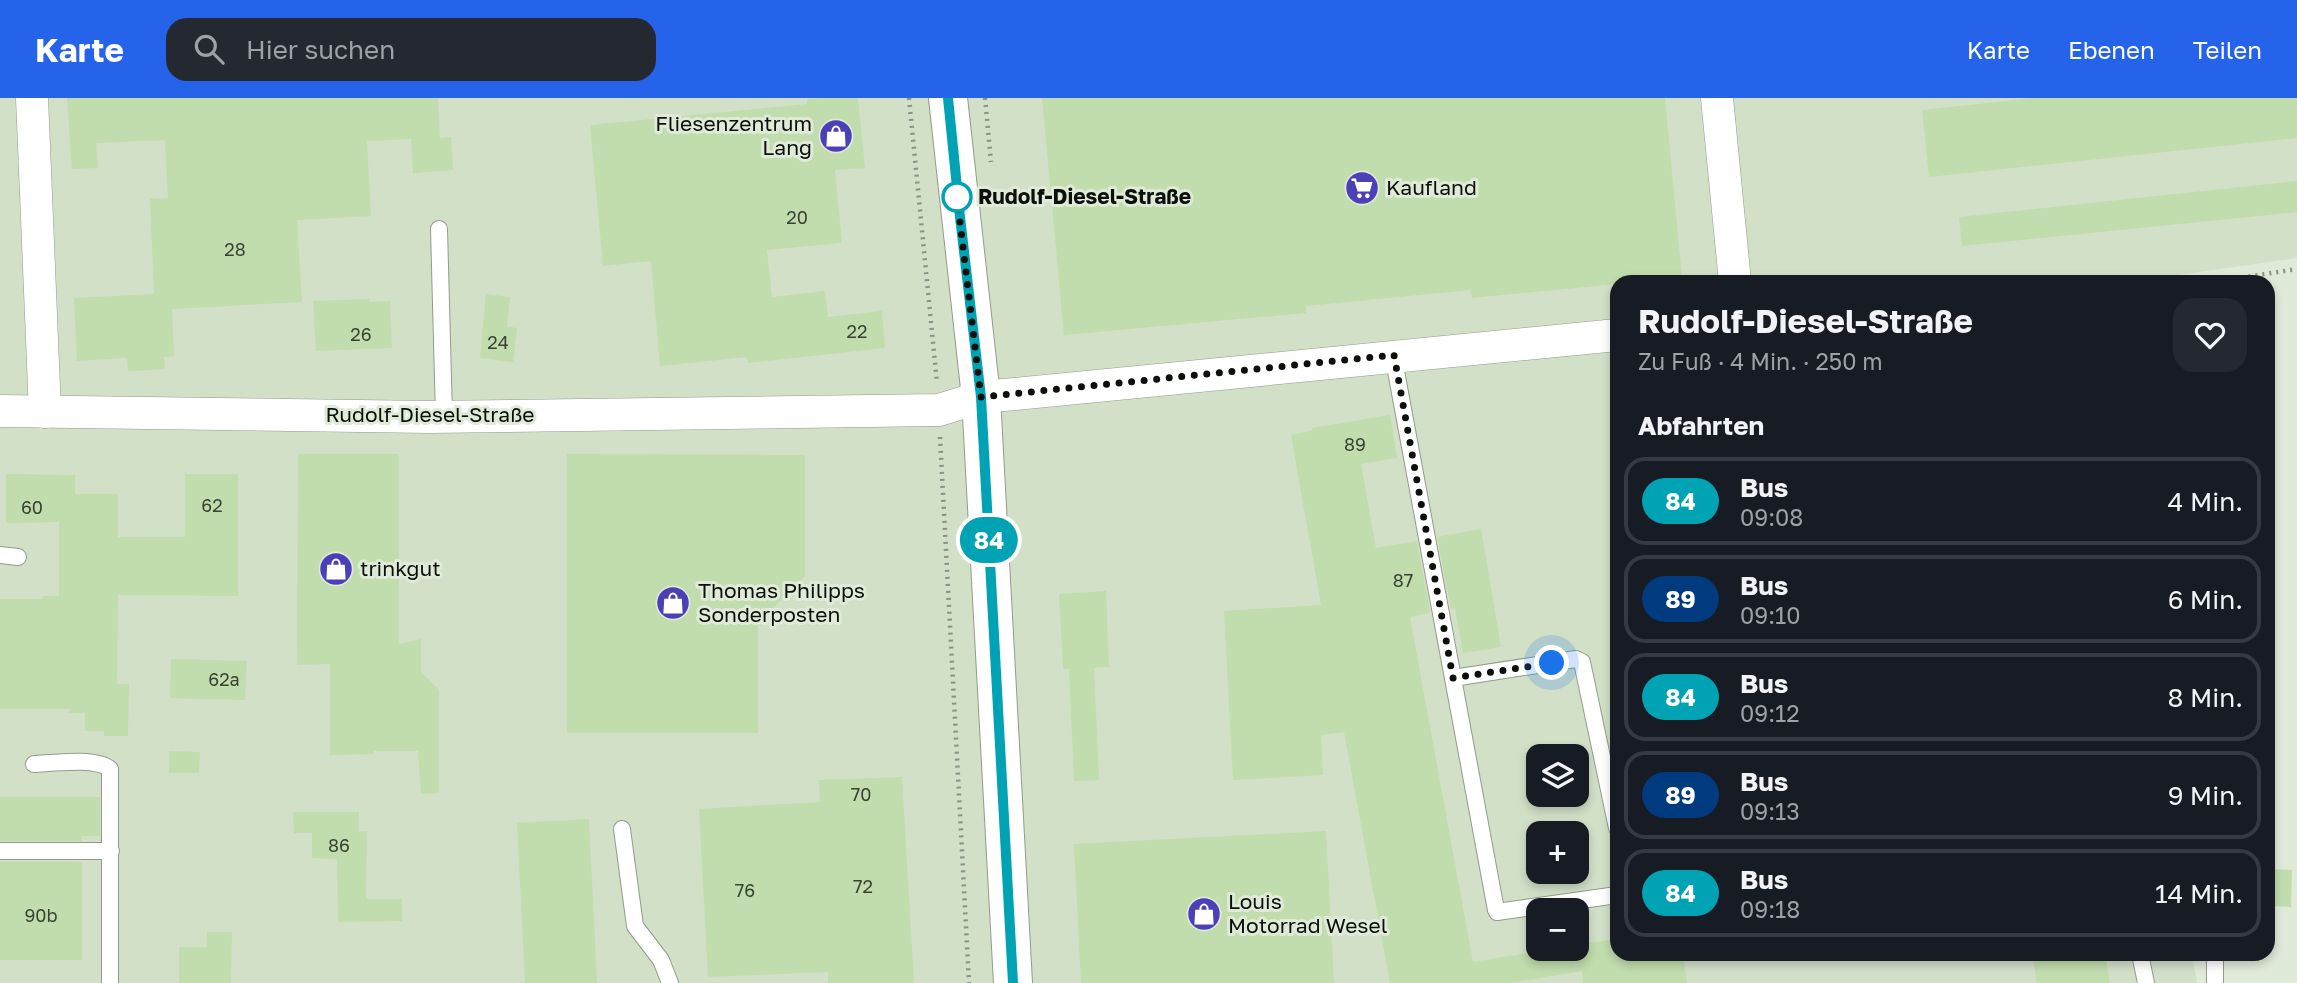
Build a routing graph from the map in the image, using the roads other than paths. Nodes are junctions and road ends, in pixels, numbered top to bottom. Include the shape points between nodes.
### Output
1 (32, 98) edge
2 (948, 98) edge
3 (1717, 98) edge
4 (439, 229) dead end
5 (1734, 275) edge
6 (1610, 336) edge
7 (1394, 355) junction
8 (981, 397) junction
9 (0, 411) edge
10 (45, 412) junction
11 (444, 416) junction
12 (0, 555) edge
13 (18, 557) dead end
14 (1453, 678) junction
15 (34, 764) dead end
16 (1610, 795) edge
17 (622, 829) dead end
18 (0, 851) edge
19 (111, 851) junction
20 (1610, 896) edge
21 (2141, 961) edge
22 (2216, 961) edge
23 (110, 983) edge
24 (670, 983) edge
25 (1013, 983) edge
26 (2146, 983) edge
27 (2215, 983) edge

1 - 10 street
2 - 8 street
3 - 5 street
4 - 11 lane
6 - 7 street, Rudolf-Diesel-Straße
7 - 8 street, Rudolf-Diesel-Straße
7 - 14 lane
8 - 11 street, Rudolf-Diesel-Straße via 939,410
8 - 25 street
9 - 10 street, Rudolf-Diesel-Straße
10 - 11 street, Rudolf-Diesel-Straße
12 - 13 lane
14 - 16 lane via 1576,659 1582,662
14 - 20 lane via 1497,912
15 - 19 lane via 96,762 110,769
17 - 24 lane via 635,926 661,960
18 - 19 lane
19 - 23 lane
21 - 26 lane
22 - 27 lane

